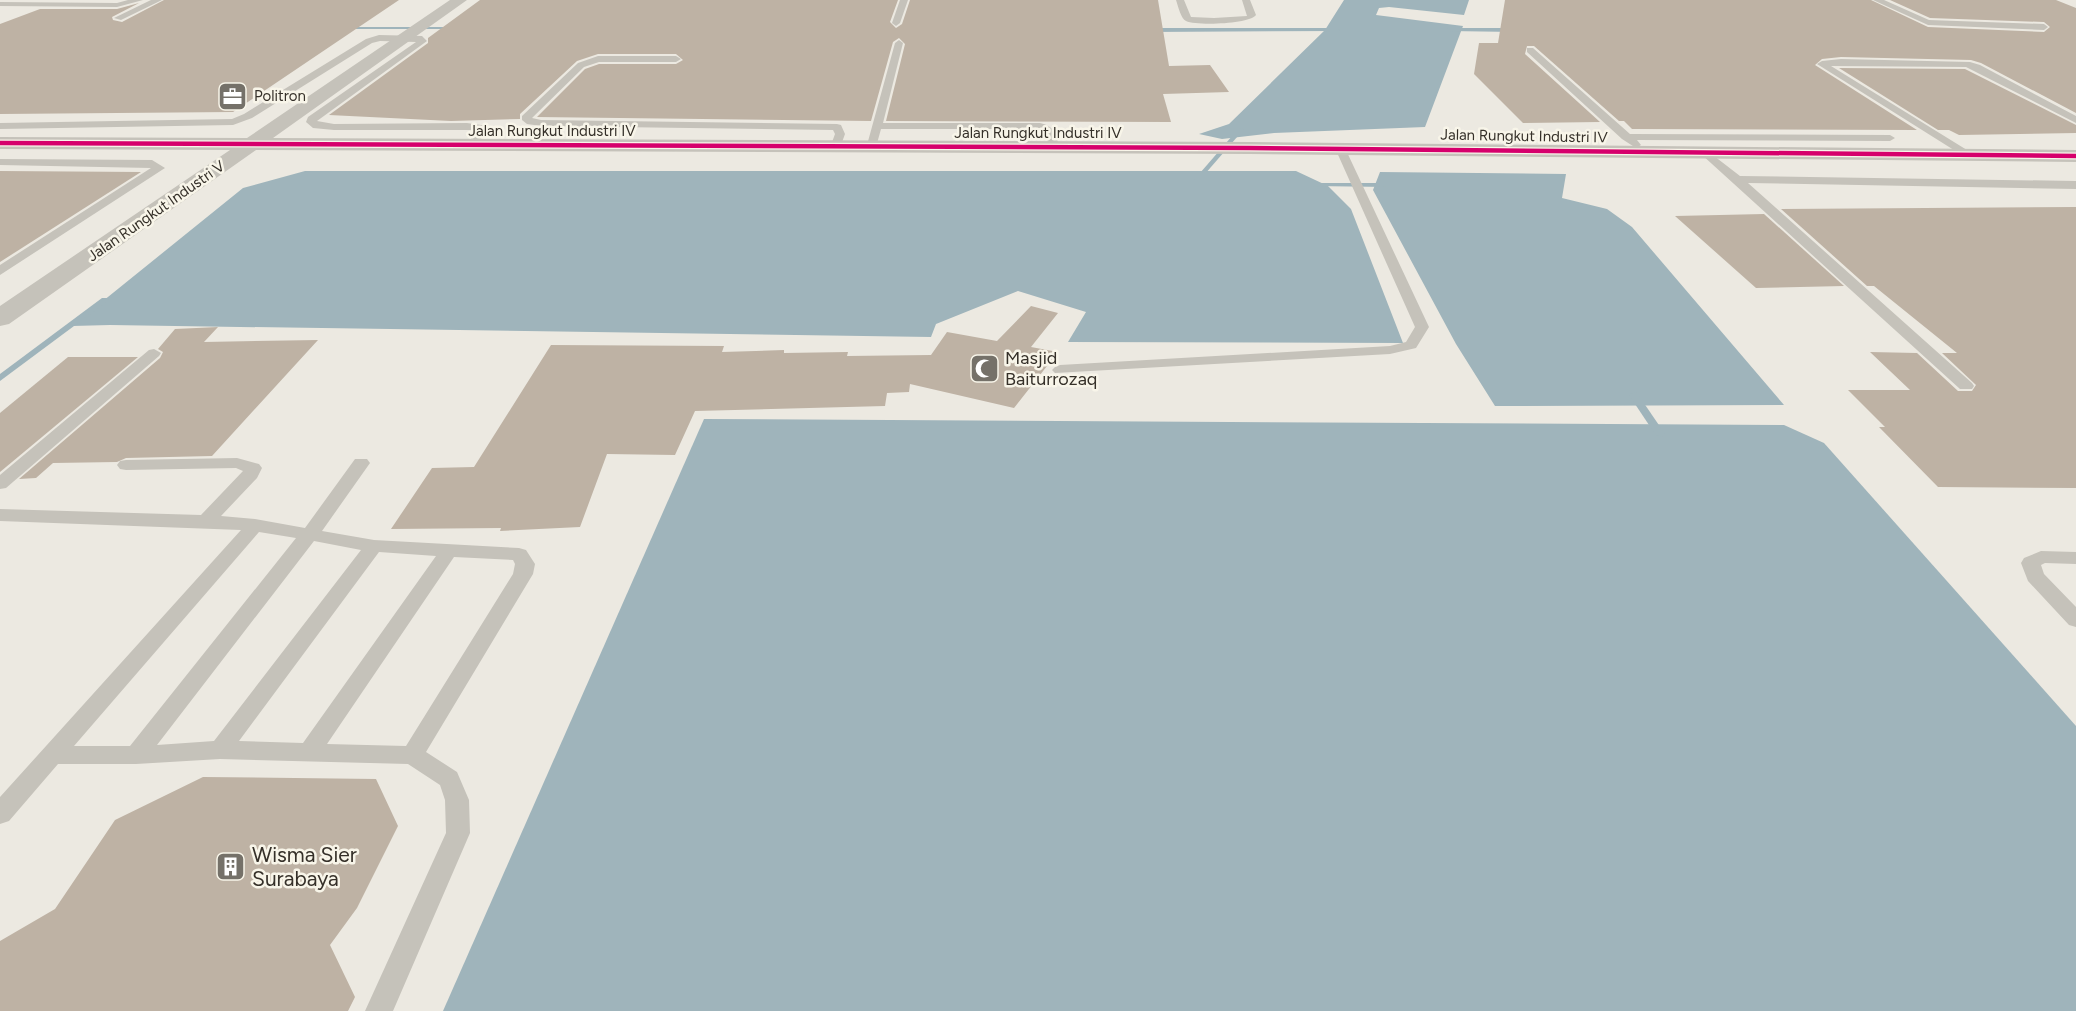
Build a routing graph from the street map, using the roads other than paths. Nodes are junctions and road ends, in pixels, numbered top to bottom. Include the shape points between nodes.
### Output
1 (139, 0) edge
2 (158, 0) edge
3 (460, 0) edge
4 (904, 0) edge
5 (1180, 0) edge
6 (1246, 0) edge
7 (1877, 0) edge
8 (0, 4) edge
9 (118, 18) dead end
10 (896, 23) dead end
11 (2044, 27) dead end
12 (409, 36) junction
13 (898, 43) dead end
14 (1530, 50) dead end
15 (676, 59) dead end
16 (2076, 120) edge
17 (0, 126) edge
18 (874, 136) junction
19 (1626, 137) junction
20 (1890, 138) dead end
21 (0, 143) edge
22 (253, 144) junction
23 (472, 144) junction
24 (836, 145) junction
25 (1340, 148) junction
26 (1642, 151) junction
27 (1705, 152) junction
28 (1969, 155) junction
29 (2076, 156) edge
30 (0, 162) edge
31 (1737, 179) junction
32 (2076, 185) edge
33 (0, 271) edge
34 (0, 318) edge
35 (154, 353) dead end
36 (1060, 369) dead end
37 (1966, 386) dead end
38 (362, 462) dead end
39 (126, 465) dead end
40 (0, 484) edge
41 (0, 515) edge
42 (206, 521) junction
43 (255, 525) junction
44 (309, 535) junction
45 (374, 546) junction
46 (450, 549) junction
47 (2076, 558) edge
48 (2076, 620) edge
49 (220, 750) junction
50 (309, 752) junction
51 (51, 754) junction
52 (136, 755) junction
53 (411, 755) junction
54 (0, 814) edge
55 (379, 1011) edge

1 - 8 lane via 117,5
2 - 9 lane
3 - 12 street, Jalan Rungkut Industri V
4 - 10 lane
5 - 6 lane via 1188,19 1214,21 1250,18
7 - 11 lane via 1928,22
12 - 17 lane via 369,41 234,122
12 - 22 street, Jalan Rungkut Industri V
12 - 23 lane via 423,40 311,122 334,127 484,128
13 - 18 lane
14 - 19 lane
15 - 24 lane via 598,59 581,64 526,118 541,123 837,127 840,134
16 - 28 lane via 1967,64 1822,64
18 - 24 street, Jalan Rungkut Industri IV
18 - 25 street, Jalan Rungkut Industri IV via 1053,146
19 - 20 lane
19 - 26 lane
21 - 22 street, Jalan Rungkut Industri IV
22 - 23 street, Jalan Rungkut Industri IV
22 - 34 street, Jalan Rungkut Industri V
23 - 24 street, Jalan Rungkut Industri IV
25 - 26 street, Jalan Rungkut Industri IV
25 - 36 lane via 1422,327 1415,344 1407,348
26 - 27 street, Jalan Rungkut Industri IV
27 - 28 street, Jalan Rungkut Industri IV
27 - 31 lane
28 - 29 street, Jalan Rungkut Industri IV
30 - 33 lane via 152,163 159,168
31 - 32 lane
31 - 37 lane
35 - 40 lane
38 - 44 lane
39 - 42 lane via 237,463 253,468
41 - 42 lane
42 - 43 lane
43 - 44 lane
43 - 51 lane
44 - 45 lane
44 - 52 lane
45 - 46 lane
45 - 49 lane
46 - 50 lane
46 - 53 lane via 519,554 525,564 523,574
47 - 48 lane via 2041,557 2031,563 2035,576
49 - 50 lane
49 - 52 lane
50 - 53 lane
51 - 52 lane
51 - 54 lane
53 - 55 lane via 449,779 457,800 458,833

